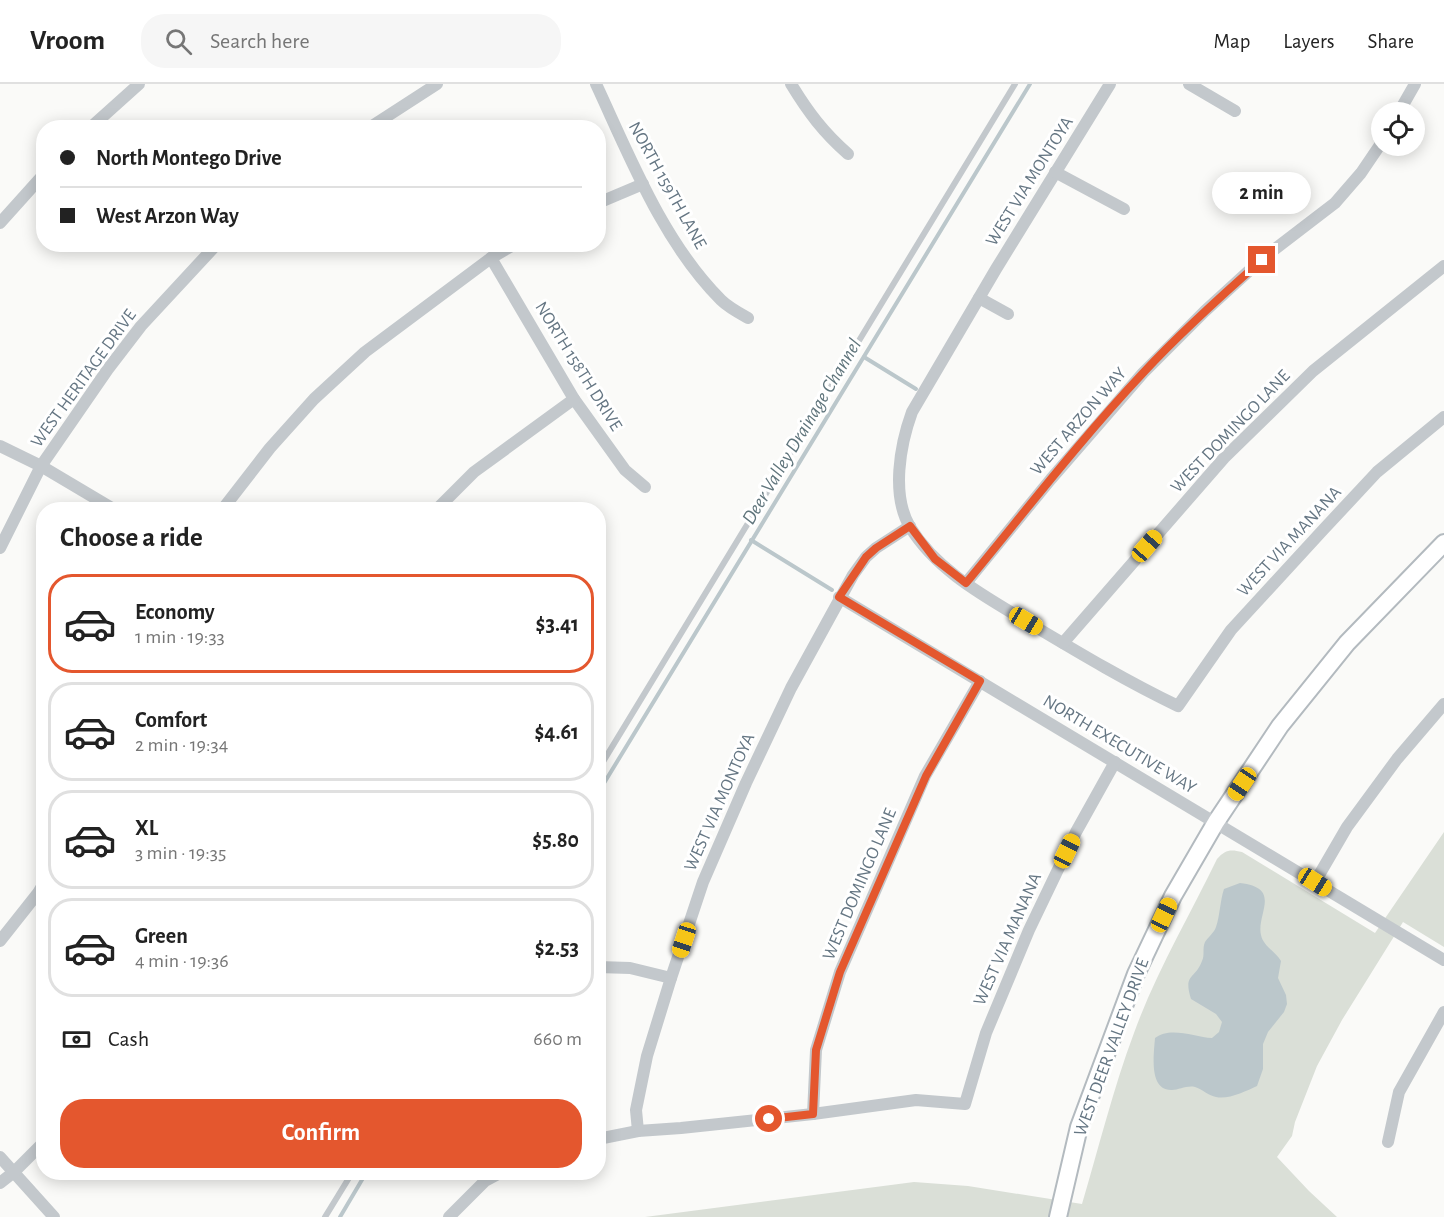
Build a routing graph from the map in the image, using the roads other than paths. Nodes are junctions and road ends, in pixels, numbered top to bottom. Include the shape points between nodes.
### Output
1 (139, 84) edge
2 (437, 84) edge
3 (596, 84) edge
4 (791, 84) edge
5 (1015, 84) edge
6 (1110, 84) edge
7 (1189, 84) edge
8 (1415, 84) edge
9 (1405, 102) edge
10 (1235, 111) dead end
11 (99, 120) edge
12 (381, 120) edge
13 (848, 154) dead end
14 (1373, 156) edge
15 (1055, 172) junction
16 (36, 183) edge
17 (643, 184) junction
18 (606, 200) edge
19 (1124, 209) dead end
20 (0, 223) edge
21 (210, 252) edge
22 (501, 252) edge
23 (491, 258) junction
24 (1444, 266) edge
25 (979, 298) junction
26 (1008, 314) dead end
27 (748, 318) dead end
28 (574, 399) junction
29 (1444, 417) edge
30 (0, 446) edge
31 (41, 466) junction
32 (645, 487) dead end
33 (102, 502) edge
34 (228, 502) edge
35 (444, 502) edge
36 (910, 526) junction
37 (1444, 543) edge
38 (0, 548) edge
39 (966, 583) junction
40 (839, 597) junction
41 (1063, 643) junction
42 (980, 681) junction
43 (1444, 704) edge
44 (1178, 706) joint
45 (606, 757) edge
46 (1115, 762) junction
47 (1216, 822) junction
48 (1315, 882) junction
49 (36, 896) edge
50 (0, 941) edge
51 (1444, 960) edge
52 (606, 967) edge
53 (671, 978) junction
54 (1444, 1012) edge
55 (813, 1114) junction
56 (638, 1131) junction
57 (606, 1137) edge
58 (1388, 1142) dead end
59 (36, 1150) edge
60 (0, 1158) edge
61 (14, 1172) junction
62 (348, 1180) edge
63 (487, 1180) edge
64 (0, 1184) edge
65 (54, 1217) edge
66 (325, 1217) edge
67 (449, 1217) edge
68 (1058, 1217) edge

1 - 11 street
2 - 12 street
3 - 17 street, NORTH 159TH LANE
4 - 13 street via 820,128
5 - 45 lane
6 - 15 street, WEST VIA MONTOYA
7 - 10 street
8 - 9 street
14 - 39 street, WEST ARZON WAY via 1335,203 1262,260 1143,373
15 - 19 street
15 - 25 street, WEST VIA MONTOYA
16 - 20 street
17 - 18 street
17 - 27 street, NORTH 159TH LANE via 682,253 722,301
21 - 31 street, WEST HERITAGE DRIVE via 141,326
22 - 23 street
23 - 28 street, NORTH 158TH DRIVE
23 - 34 street via 364,352 270,448
24 - 41 street, WEST DOMINGO LANE via 1313,370 1224,458
25 - 26 street
25 - 36 street, WEST VIA MONTOYA via 923,391 906,430 899,479 902,505
28 - 32 street, NORTH 158TH DRIVE via 625,470
28 - 35 street via 474,472
29 - 44 street, WEST VIA MANANA via 1377,472 1322,531 1231,630
30 - 31 street
31 - 33 street
31 - 38 street, WEST HERITAGE DRIVE
36 - 39 street, WEST VIA MONTOYA via 935,559
36 - 40 street, WEST VIA MONTOYA via 866,557
37 - 47 street, WEST DEER VALLEY DRIVE via 1347,643 1280,726
39 - 41 street, WEST VIA MONTOYA
40 - 42 street, NORTH EXECUTIVE WAY
40 - 53 street, WEST VIA MONTOYA via 746,783 703,882
41 - 44 street, WEST VIA MONTOYA via 1126,681
42 - 46 street, NORTH EXECUTIVE WAY
42 - 55 street, WEST DOMINGO LANE via 926,776 840,972 816,1050
43 - 48 street via 1347,827
46 - 47 street, NORTH EXECUTIVE WAY
46 - 55 street, WEST VIA MANANA via 1029,930 986,1033 965,1104 916,1100
47 - 48 street, NORTH EXECUTIVE WAY
47 - 68 street, WEST DEER VALLEY DRIVE via 1173,896 1136,974 1079,1127
48 - 51 street, NORTH EXECUTIVE WAY
49 - 50 street
52 - 53 street via 630,968
53 - 56 street, WEST VIA MONTOYA via 647,1056 636,1110
54 - 58 street via 1399,1092
55 - 56 street
56 - 57 street
59 - 61 street
60 - 61 street
61 - 64 street
61 - 65 street
62 - 66 lane
63 - 67 street

